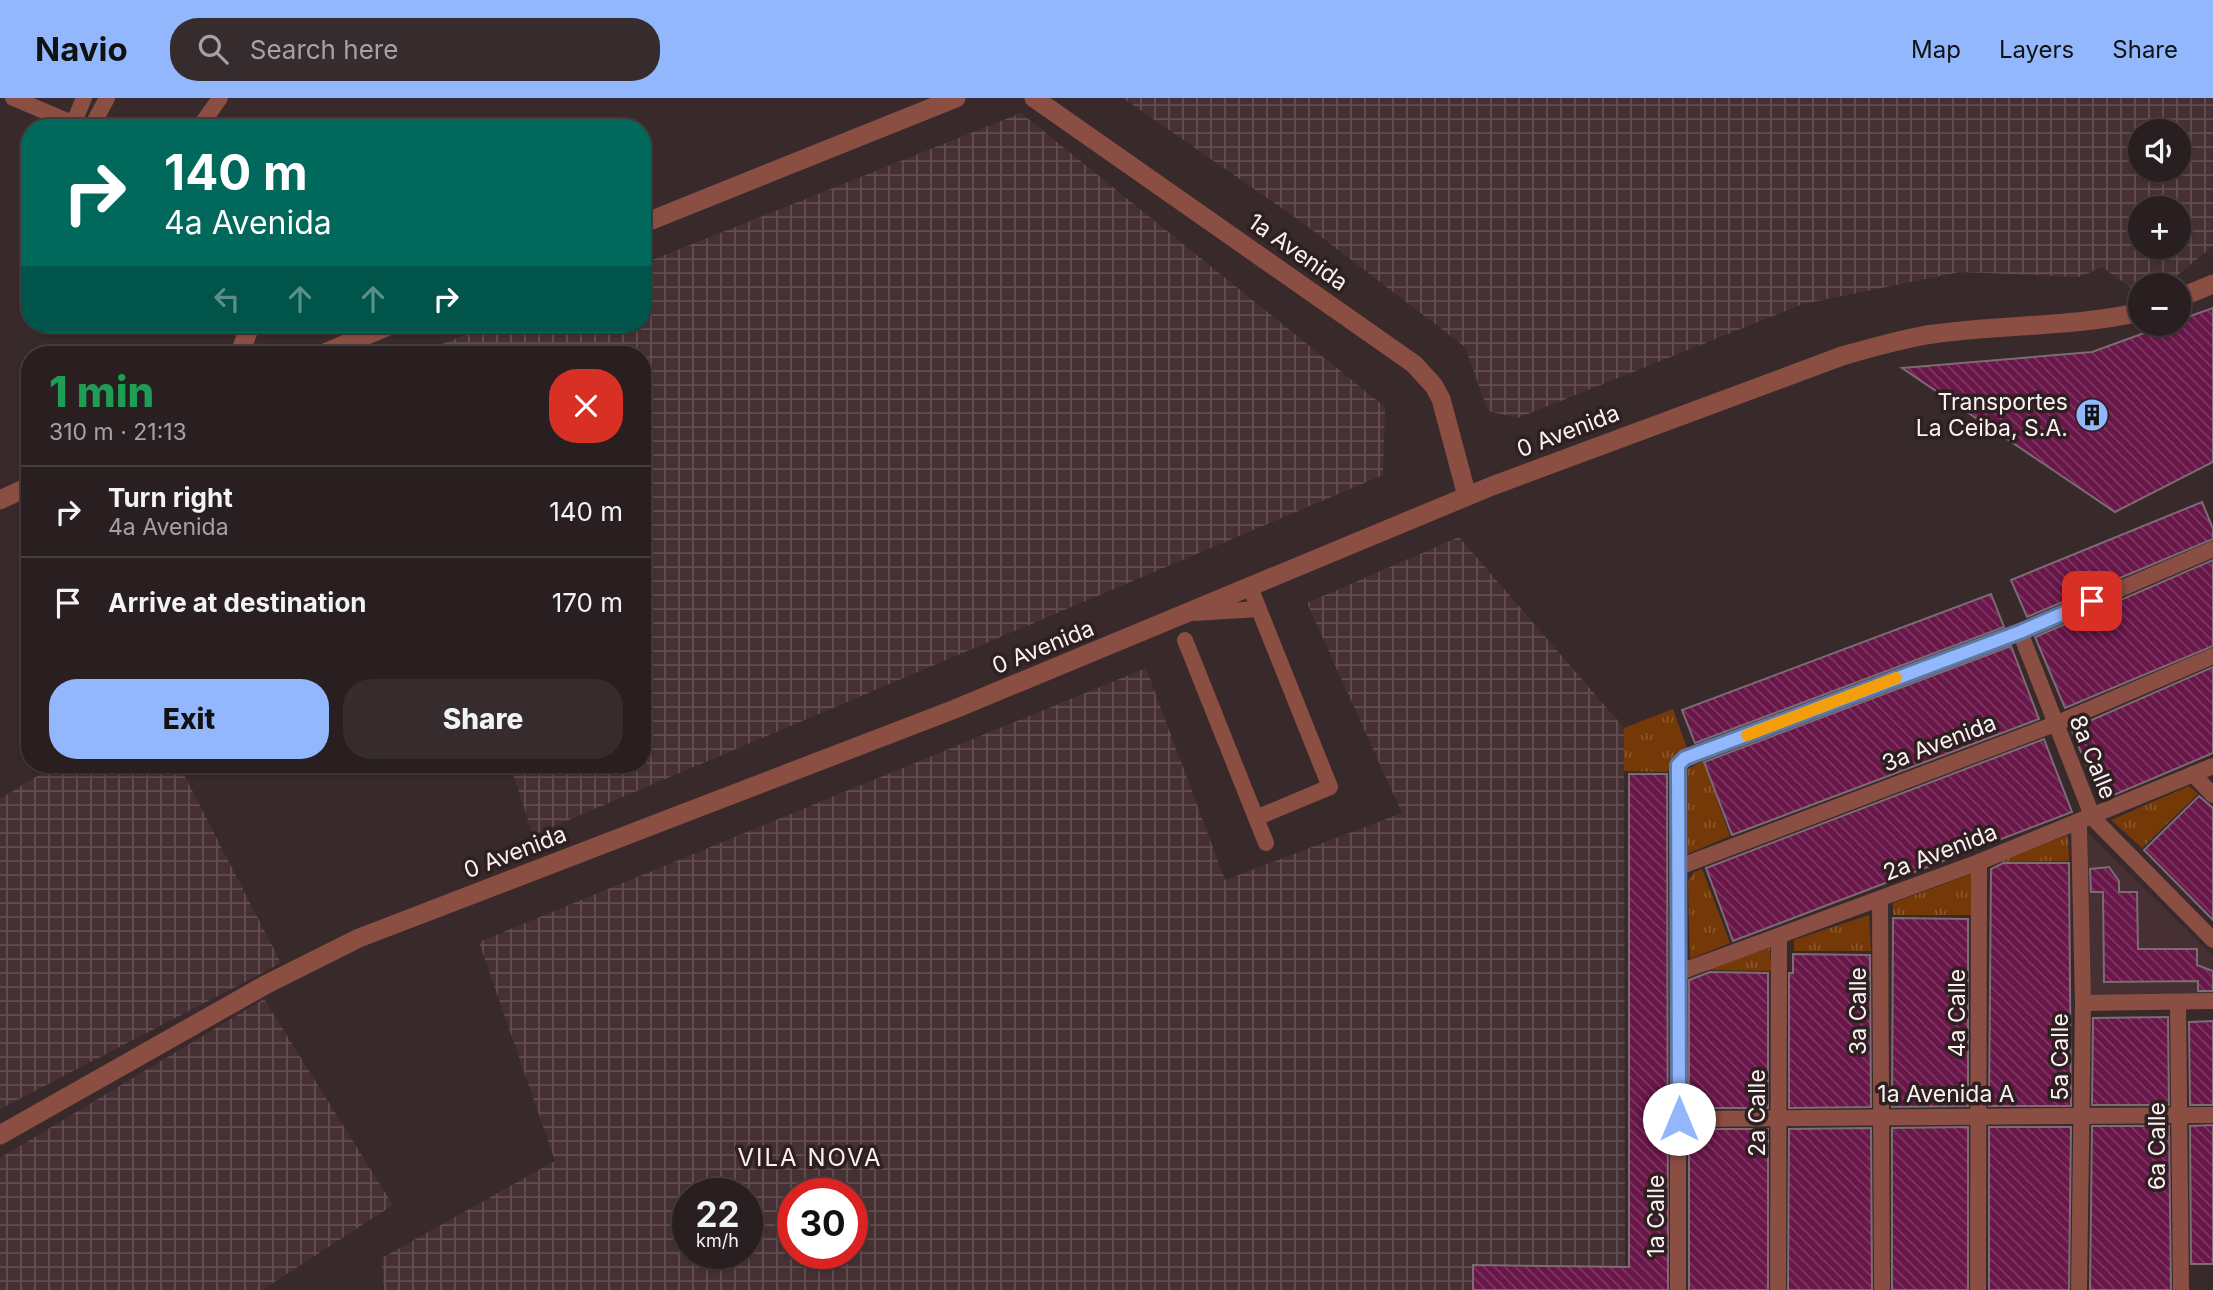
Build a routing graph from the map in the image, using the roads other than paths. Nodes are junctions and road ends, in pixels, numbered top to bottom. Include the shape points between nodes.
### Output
1 (13, 98) edge
2 (84, 98) edge
3 (107, 98) edge
4 (220, 98) edge
5 (956, 98) edge
6 (1034, 98) edge
7 (64, 119) edge
8 (80, 119) edge
9 (96, 119) edge
10 (205, 119) edge
11 (651, 220) edge
12 (2213, 284) edge
13 (2191, 293) edge
14 (2128, 315) edge
15 (368, 333) edge
16 (340, 346) edge
17 (21, 490) edge
18 (1467, 496) junction
19 (0, 500) edge
20 (2213, 548) edge
21 (1250, 587) junction
22 (1258, 609) junction
23 (1188, 613) junction
24 (2020, 632) junction
25 (1185, 640) dead end
26 (2213, 656) edge
27 (2055, 724) junction
28 (2213, 766) edge
29 (2193, 774) junction
30 (2213, 795) edge
31 (1255, 818) junction
32 (2086, 821) junction
33 (1266, 843) dead end
34 (1979, 862) junction
35 (1679, 867) junction
36 (1880, 900) junction
37 (1779, 936) junction
38 (2213, 940) edge
39 (1680, 972) junction
40 (2213, 1001) edge
41 (2178, 1002) junction
42 (2083, 1003) junction
43 (2180, 1114) junction
44 (2213, 1115) edge
45 (1882, 1117) junction
46 (1980, 1117) junction
47 (2082, 1117) junction
48 (1780, 1118) junction
49 (1679, 1119) junction
50 (0, 1135) edge
51 (1678, 1290) edge
52 (1779, 1290) edge
53 (1882, 1290) edge
54 (1978, 1290) edge
55 (2079, 1290) edge
56 (2181, 1290) edge

1 - 7 street
2 - 8 street
3 - 9 street
4 - 10 street
5 - 11 street
6 - 18 street, 1a Avenida via 1414,364 1441,400
12 - 13 street
14 - 18 street, 0 Avenida via 2103,321 1927,335 1853,352
15 - 16 street
17 - 19 street
18 - 21 street, 0 Avenida
20 - 24 street
21 - 22 street
21 - 23 street, 0 Avenida
22 - 23 street
22 - 31 street via 1330,787
23 - 50 street, 0 Avenida via 967,704 359,938 265,985
24 - 27 street, 8a Calle
24 - 35 street, 1a Calle via 1685,758 1678,765
25 - 31 street
26 - 27 street, 3a Avenida
27 - 32 street, 8a Calle
27 - 35 street, 3a Avenida
28 - 29 street, 2a Avenida
29 - 30 street
29 - 32 street, 2a Avenida
31 - 33 street
32 - 34 street, 2a Avenida
32 - 38 street, 8a Calle
32 - 42 street, 5a Calle
34 - 36 street, 2a Avenida
34 - 46 street, 4a Calle
35 - 39 street, 1a Calle
36 - 37 street, 2a Avenida
36 - 45 street, 3a Calle
37 - 39 street, 2a Avenida
37 - 48 street, 2a Calle
39 - 49 street, 1a Calle
40 - 41 street
41 - 42 street
41 - 43 street, 6a Calle
42 - 47 street, 5a Calle
43 - 44 street, 1a Avenida A
43 - 47 street, 1a Avenida A
43 - 56 street, 6a Calle
45 - 46 street, 1a Avenida A
45 - 48 street, 1a Avenida A
45 - 53 street, 3a Calle
46 - 47 street, 1a Avenida A
46 - 54 street, 4a Calle
47 - 55 street, 5a Calle
48 - 49 street, 1a Avenida A
48 - 52 street, 2a Calle
49 - 51 street, 1a Calle

